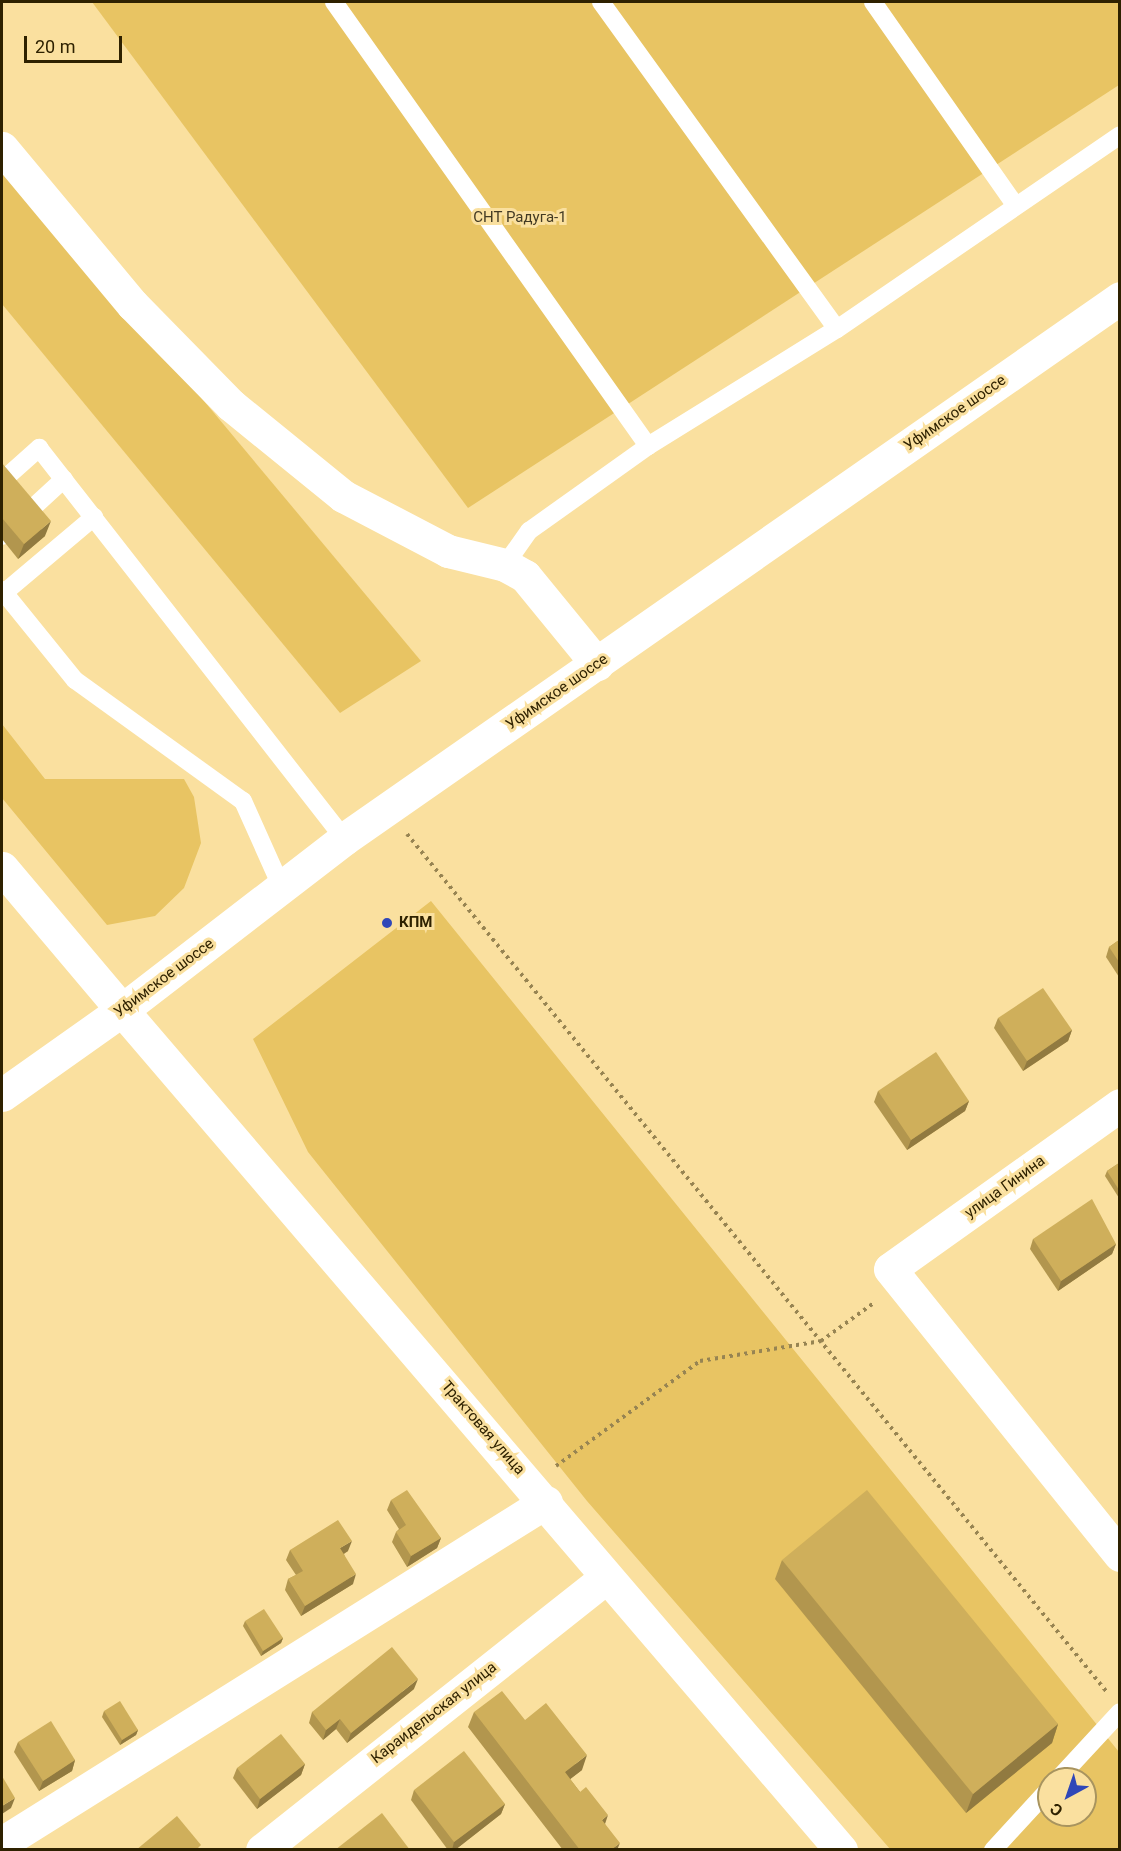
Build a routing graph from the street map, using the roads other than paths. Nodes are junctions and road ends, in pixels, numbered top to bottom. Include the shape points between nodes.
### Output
1 (334, 2) edge
2 (601, 2) edge
3 (873, 2) edge
4 (1119, 135) edge
5 (2, 148) edge
6 (1015, 205) junction
7 (1119, 298) edge
8 (837, 329) junction
9 (648, 446) junction
10 (64, 479) junction
11 (2, 481) edge
12 (94, 517) junction
13 (2, 536) edge
14 (505, 565) junction
15 (3, 592) edge
16 (597, 664) junction
17 (344, 839) junction
18 (2, 868) edge
19 (282, 888) junction
20 (122, 1010) junction
21 (2, 1095) edge
22 (1119, 1105) edge
23 (539, 1493) junction
24 (1119, 1555) edge
25 (606, 1577) junction
26 (1116, 1705) edge
27 (1067, 1767) edge
28 (1037, 1802) edge
29 (2, 1843) edge
30 (262, 1850) edge
31 (841, 1850) edge
32 (993, 1850) edge

1 - 9 lane
2 - 8 lane
3 - 6 lane
4 - 6 lane
5 - 14 main road via 133,305 231,405 343,496 448,551
6 - 8 lane
7 - 16 main road, Уфимское шоссе
8 - 9 lane
9 - 14 lane via 529,531
10 - 11 lane via 39,447
10 - 12 lane
10 - 13 lane
12 - 15 lane
12 - 17 lane
14 - 16 main road via 525,576
15 - 19 lane via 75,680 243,801
16 - 17 main road, Уфимское шоссе
17 - 19 main road, Уфимское шоссе
18 - 20 main road, Трактовая улица
19 - 20 main road, Уфимское шоссе
20 - 21 main road, Уфимское шоссе
20 - 23 main road, Трактовая улица
22 - 24 main road, улица Гинина via 890,1269
23 - 25 main road, Трактовая улица
23 - 29 main road
25 - 30 main road, Караидельская улица
25 - 31 main road, Трактовая улица
26 - 27 lane
28 - 32 lane

